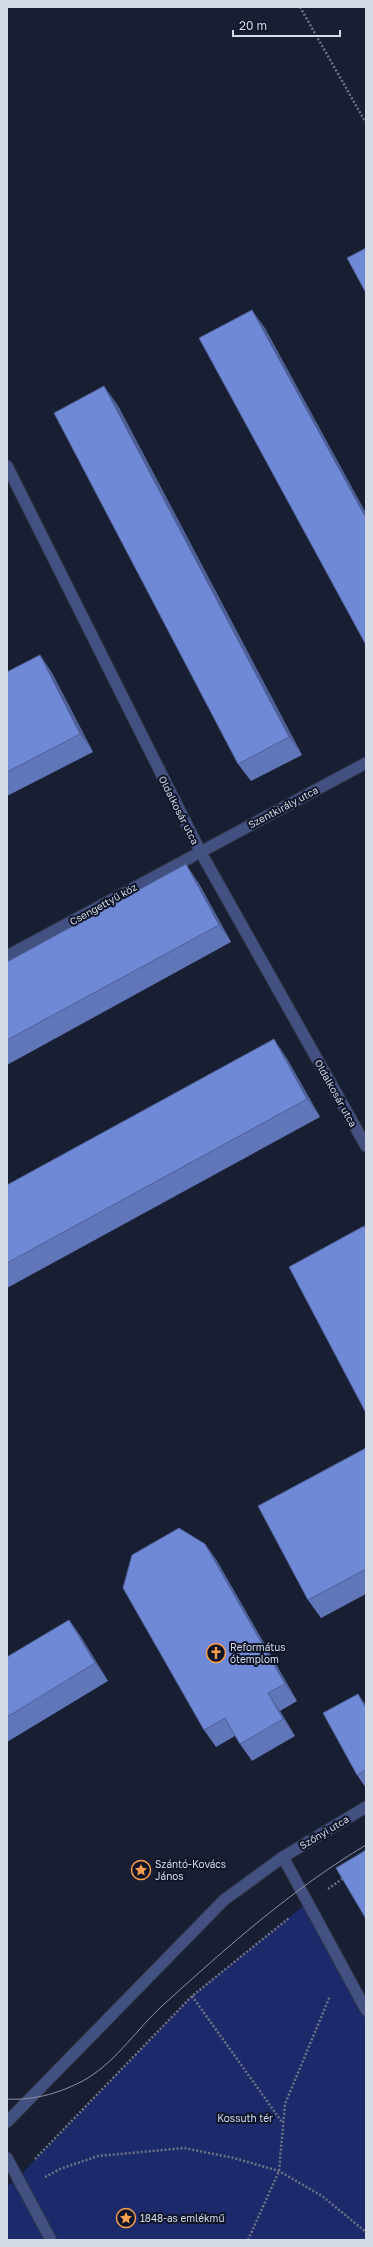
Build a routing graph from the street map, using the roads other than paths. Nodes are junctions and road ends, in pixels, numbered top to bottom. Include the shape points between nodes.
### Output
1 (7, 466) edge
2 (366, 763) edge
3 (200, 851) junction
4 (7, 956) edge
5 (366, 1146) edge
6 (366, 1806) edge
7 (283, 1857) junction
8 (366, 2010) edge
9 (7, 2122) edge
10 (7, 2158) edge
11 (51, 2240) edge

1 - 3 street, Oldalkosár utca
2 - 3 street, Szentkirály utca
3 - 4 street, Csengettyű köz
3 - 5 street, Oldalkosár utca
6 - 7 street, Szőnyi utca
7 - 8 street
7 - 9 street via 224,1900
10 - 11 street

